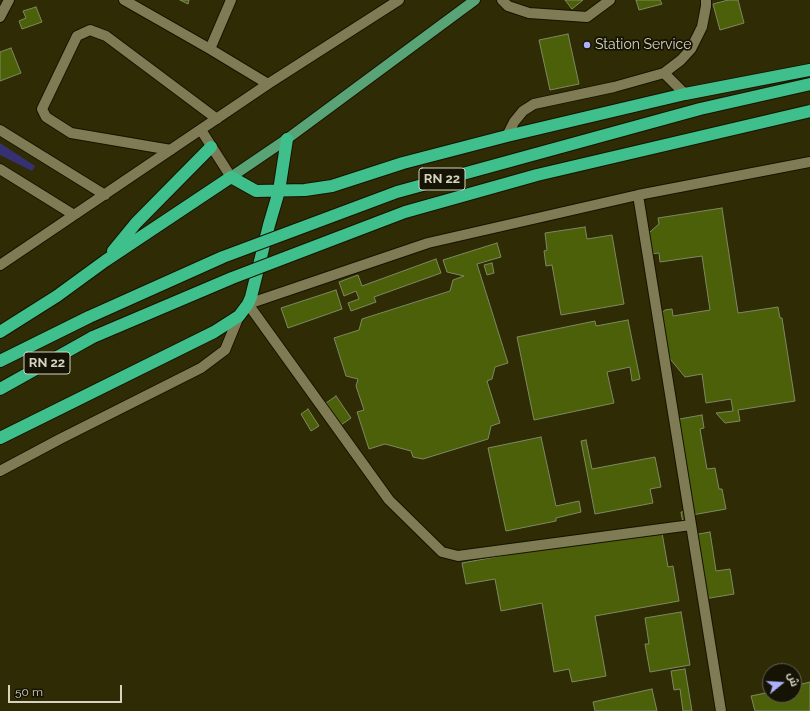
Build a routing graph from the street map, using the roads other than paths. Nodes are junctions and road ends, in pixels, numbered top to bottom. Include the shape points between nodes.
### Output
1 (9, 0) edge
2 (124, 0) edge
3 (231, 0) edge
4 (399, 0) edge
5 (475, 0) edge
6 (502, 0) edge
7 (610, 0) edge
8 (706, 0) edge
9 (0, 17) edge
10 (210, 49) junction
11 (810, 70) edge
12 (664, 73) junction
13 (268, 84) junction
14 (810, 84) edge
15 (685, 94) junction
16 (810, 111) edge
17 (216, 119) junction
18 (0, 130) edge
19 (201, 130) junction
20 (507, 136) junction
21 (287, 140) junction
22 (211, 147) junction
23 (171, 150) junction
24 (810, 162) edge
25 (0, 169) edge
26 (231, 178) junction
27 (279, 191) junction
28 (105, 195) junction
29 (638, 195) junction
30 (74, 215) junction
31 (105, 261) junction
32 (0, 265) edge
33 (248, 304) junction
34 (239, 316) junction
35 (0, 332) edge
36 (0, 361) edge
37 (0, 389) edge
38 (0, 438) edge
39 (0, 471) edge
40 (691, 525) junction
41 (721, 711) edge

1 - 9 street
2 - 10 street
3 - 10 street
4 - 13 street
5 - 21 main road
6 - 7 street via 508,6 529,13 587,17
8 - 12 street via 702,27 691,49
10 - 13 street
11 - 15 highway
12 - 15 street
12 - 20 street via 614,87 534,104 523,111
13 - 17 street
14 - 36 highway, RN 22, bridge via 700,109 398,192 223,257 89,317
15 - 20 highway
16 - 37 highway, RN 22, bridge via 537,175 405,212 232,278 93,338
17 - 19 street
17 - 23 street via 106,36 90,30 77,36 42,109 46,117 71,133
18 - 28 street
19 - 22 street
19 - 23 street
20 - 27 highway via 403,163 332,186
21 - 26 main road
21 - 27 highway
22 - 26 street
22 - 31 highway via 136,223
23 - 28 street
24 - 29 street
25 - 30 street
26 - 27 highway via 256,192
26 - 31 highway
27 - 33 highway
28 - 30 street
29 - 33 street via 428,243
29 - 40 street
30 - 32 street
31 - 35 highway via 57,296
33 - 34 highway
33 - 40 street via 389,500 442,552 458,556
34 - 38 highway via 214,332
34 - 39 street via 225,350 201,368
40 - 41 street

